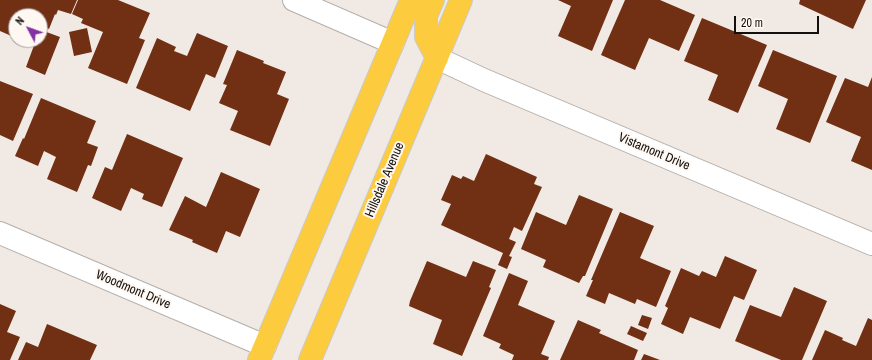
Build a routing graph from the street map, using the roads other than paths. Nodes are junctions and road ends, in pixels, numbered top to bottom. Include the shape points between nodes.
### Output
1 (294, 0) edge
2 (411, 0) edge
3 (433, 0) edge
4 (461, 0) edge
5 (393, 43) junction
6 (437, 58) junction
7 (0, 233) edge
8 (872, 244) edge
9 (262, 353) edge
10 (310, 360) edge

1 - 5 street
2 - 5 highway
3 - 6 highway via 426,16 426,36
4 - 6 highway, Hillsdale Avenue
5 - 9 highway
6 - 8 street, Vistamont Drive
6 - 10 highway, Hillsdale Avenue
7 - 9 street, Woodmont Drive

